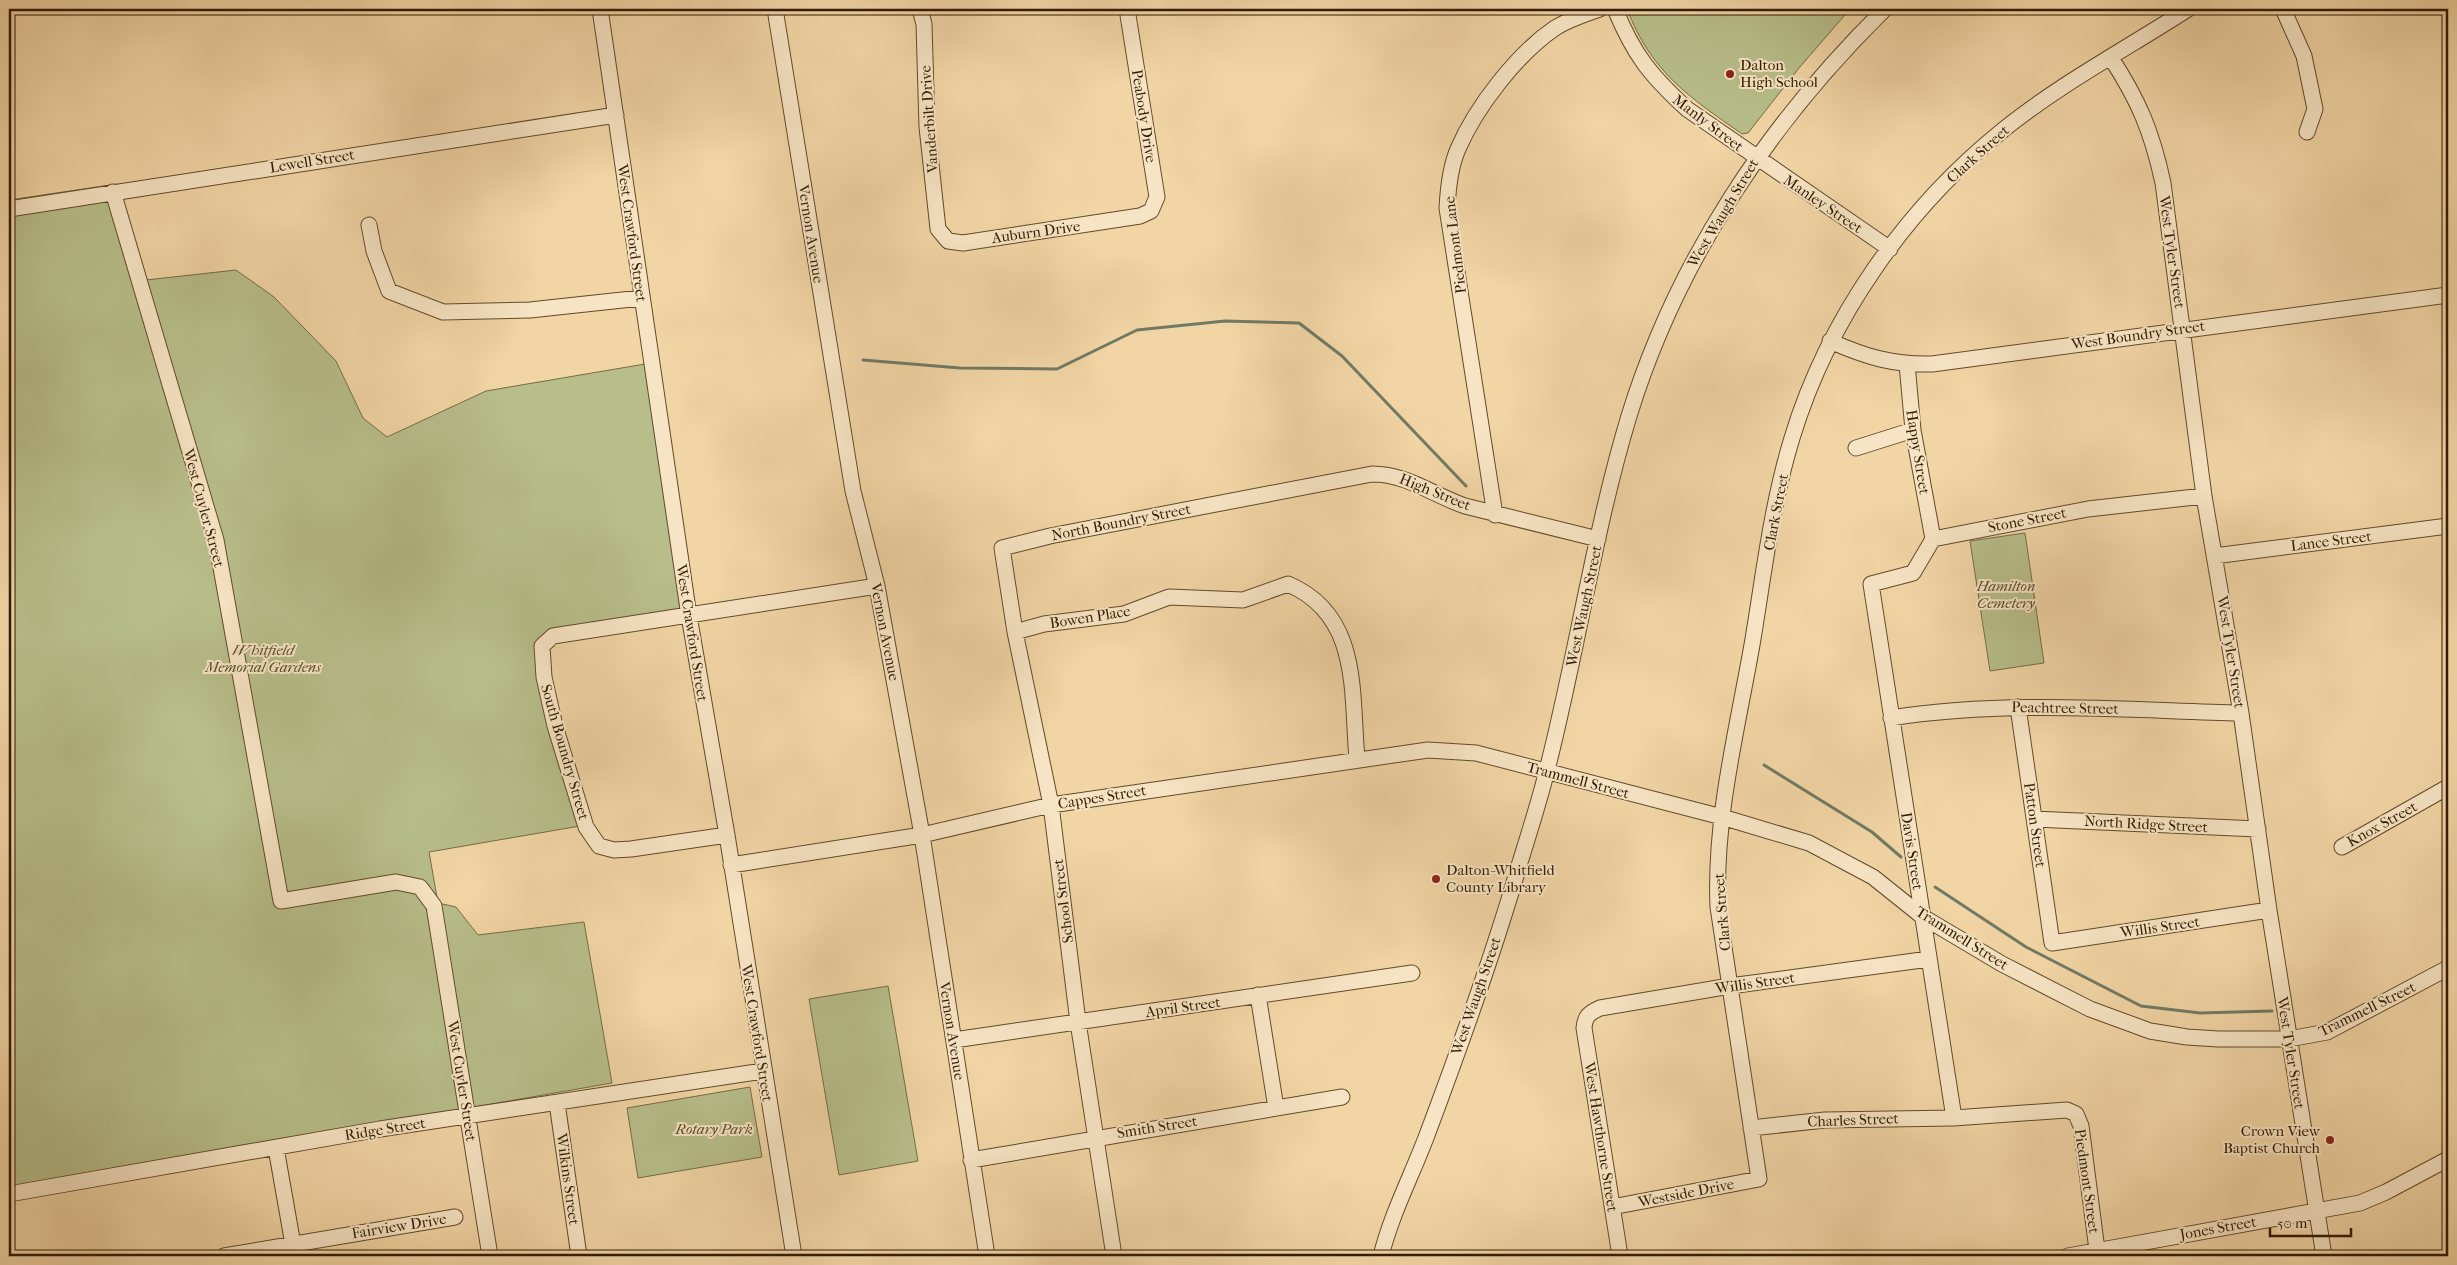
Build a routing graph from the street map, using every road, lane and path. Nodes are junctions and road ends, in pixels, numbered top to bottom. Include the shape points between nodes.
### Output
1 (600, 9) edge
2 (775, 9) edge
3 (920, 9) edge
4 (1127, 9) edge
5 (1600, 9) edge
6 (1615, 9) edge
7 (1885, 9) edge
8 (2188, 9) edge
9 (2283, 9) edge
10 (2111, 58) junction
11 (616, 115) junction
12 (2307, 132) dead end
13 (1756, 159) junction
14 (114, 192) junction
15 (9, 208) edge
16 (1140, 216) joint
17 (369, 225) dead end
18 (938, 229) joint
19 (1890, 249) junction
20 (2448, 295) edge
21 (642, 298) junction
22 (2183, 329) junction
23 (1830, 341) junction
24 (1907, 364) junction
25 (1913, 430) junction
26 (1856, 448) dead end
27 (2204, 496) junction
28 (1240, 498) joint
29 (1495, 515) junction
30 (2448, 526) edge
31 (1598, 539) junction
32 (1933, 539) junction
33 (1002, 548) joint
34 (2214, 556) junction
35 (878, 586) junction
36 (688, 616) junction
37 (1016, 632) junction
38 (2018, 707) junction
39 (2241, 713) junction
40 (1891, 718) junction
41 (1476, 753) joint
42 (1357, 759) junction
43 (1547, 771) junction
44 (2448, 786) edge
45 (1051, 805) junction
46 (1722, 817) junction
47 (2034, 819) junction
48 (2258, 829) junction
49 (727, 835) junction
50 (922, 835) junction
51 (2342, 847) dead end
52 (731, 864) junction
53 (2268, 910) junction
54 (1923, 917) junction
55 (2052, 943) joint
56 (1929, 959) junction
57 (2448, 968) edge
58 (1412, 973) dead end
59 (1730, 986) junction
60 (1258, 995) junction
61 (1585, 1018) joint
62 (1078, 1022) junction
63 (2289, 1039) junction
64 (954, 1040) junction
65 (763, 1071) junction
66 (1342, 1096) dead end
67 (557, 1103) junction
68 (1276, 1108) junction
69 (468, 1116) junction
70 (1954, 1118) junction
71 (1752, 1128) junction
72 (1096, 1138) junction
73 (276, 1148) junction
74 (2448, 1159) edge
75 (971, 1160) junction
76 (1759, 1180) joint
77 (9, 1194) edge
78 (1612, 1207) junction
79 (2317, 1210) junction
80 (456, 1217) dead end
81 (294, 1250) edge
82 (2097, 1250) junction
83 (224, 1256) edge
84 (490, 1256) edge
85 (579, 1256) edge
86 (794, 1256) edge
87 (987, 1256) edge
88 (1114, 1256) edge
89 (1381, 1256) edge
90 (1620, 1256) edge
91 (2068, 1256) edge
92 (2324, 1256) edge

1 - 11 street, West Crawford Street
2 - 35 street, Vernon Avenue via 853,491
3 - 18 street, Vanderbilt Drive via 924,24 927,127
4 - 16 street, Peabody Drive via 1156,197 1151,211
5 - 29 street, Piedmont Lane via 1556,27 1522,57 1469,126 1457,150 1448,185 1447,208
6 - 13 street, Manly Street via 1634,51 1665,89
7 - 13 street, West Waugh Street via 1827,67
8 - 10 street, Clark Street
9 - 12 street via 2304,56 2315,109
10 - 19 street, Clark Street via 2002,131 1941,188
10 - 22 street, West Tyler Street via 2130,87 2155,146
11 - 14 street, Lewell Street
11 - 21 street, West Crawford Street
13 - 19 street, Manley Street
13 - 31 street, West Waugh Street via 1708,233 1655,345 1629,416
14 - 15 street, Lewell Street
14 - 69 street, West Cuyler Street via 216,540 281,901 396,882 420,887 434,906
16 - 18 street, Auburn Drive via 963,243 948,240
17 - 21 street via 374,251 389,291 443,312 530,310
19 - 23 street, Clark Street
20 - 22 street, West Boundry Street
21 - 36 street, West Crawford Street
22 - 24 street, West Boundry Street via 1932,364
22 - 27 street, West Tyler Street
23 - 24 street, West Boundry Street via 1871,358
23 - 46 street, Clark Street via 1792,438 1783,476
24 - 25 street, Happy Street
25 - 26 street
25 - 32 street, Happy Street
27 - 32 street, Stone Street via 2088,508
27 - 34 street, West Tyler Street
28 - 29 street, High Street via 1384,474 1399,476 1448,500
28 - 33 street, North Boundry Street
29 - 31 street, High Street
30 - 34 street, Lance Street
31 - 43 street, West Waugh Street
32 - 40 street, Davis Street via 1913,573 1871,584
33 - 37 street, School Street
34 - 39 street, West Tyler Street
35 - 36 street
35 - 50 street, Vernon Avenue
36 - 49 street, West Crawford Street
36 - 49 street, South Boundry Street via 553,636 542,646 544,677 555,726 586,827 599,846 614,850 631,849
37 - 42 street, Bowen Place via 1044,624 1124,614 1169,597 1243,600 1288,584 1300,588 1326,610 1343,637 1349,664
37 - 45 street, School Street
38 - 39 street, Peachtree Street
38 - 40 street, Peachtree Street via 1939,710
38 - 47 street, Patton Street
39 - 48 street, West Tyler Street
40 - 54 street, Davis Street
41 - 42 street, Cappes Street via 1428,750
41 - 43 street, Trammell Street
42 - 45 street, Cappes Street
43 - 46 street, Trammell Street
43 - 89 street, West Waugh Street via 1481,986
44 - 51 street, Knox Street
45 - 50 street, Cappes Street
45 - 62 street, School Street
46 - 54 street, Trammell Street via 1809,843 1873,877
46 - 59 street, Clark Street via 1717,871
47 - 48 street, North Ridge Street
47 - 55 street, Patton Street
48 - 53 street, West Tyler Street
49 - 52 street, West Crawford Street
50 - 52 street, Cappes Street
50 - 64 street, Vernon Avenue
52 - 65 street, West Crawford Street
53 - 55 street, Willis Street
53 - 63 street, West Tyler Street
54 - 56 street, Davis Street
54 - 63 street, Trammell Street via 2002,964 2120,1022 2187,1038
56 - 59 street, Willis Street
56 - 70 street, Davis Street
57 - 63 street, Trammell Street via 2328,1032
58 - 60 street, April Street
59 - 61 street, Willis Street via 1600,1008
59 - 71 street, Clark Street
60 - 62 street, April Street
60 - 68 street
61 - 78 street, West Hawthorne Street
62 - 64 street, April Street
62 - 72 street, School Street
63 - 79 street, West Tyler Street
64 - 75 street, Vernon Avenue
65 - 67 street, Ridge Street
65 - 86 street, West Crawford Street
66 - 68 street, Smith Street
67 - 69 street, Ridge Street
67 - 85 street, Wilkins Street
68 - 72 street, Smith Street
69 - 73 street, Ridge Street
69 - 84 street, West Cuyler Street
70 - 71 street, Charles Street via 1825,1120
70 - 82 street, Piedmont Street via 2067,1110 2076,1114 2081,1126
71 - 76 street, Clark Street
72 - 75 street, Smith Street
72 - 88 street, School Street
73 - 77 street, Ridge Street
73 - 81 street
74 - 79 street, Jones Street via 2360,1203
75 - 87 street, Vernon Avenue
76 - 78 street, Westside Drive
78 - 90 street, West Hawthorne Street
79 - 82 street, Jones Street
79 - 92 street, West Tyler Street
80 - 81 street, Fairview Drive
81 - 83 street, Fairview Drive
82 - 91 street, Jones Street

